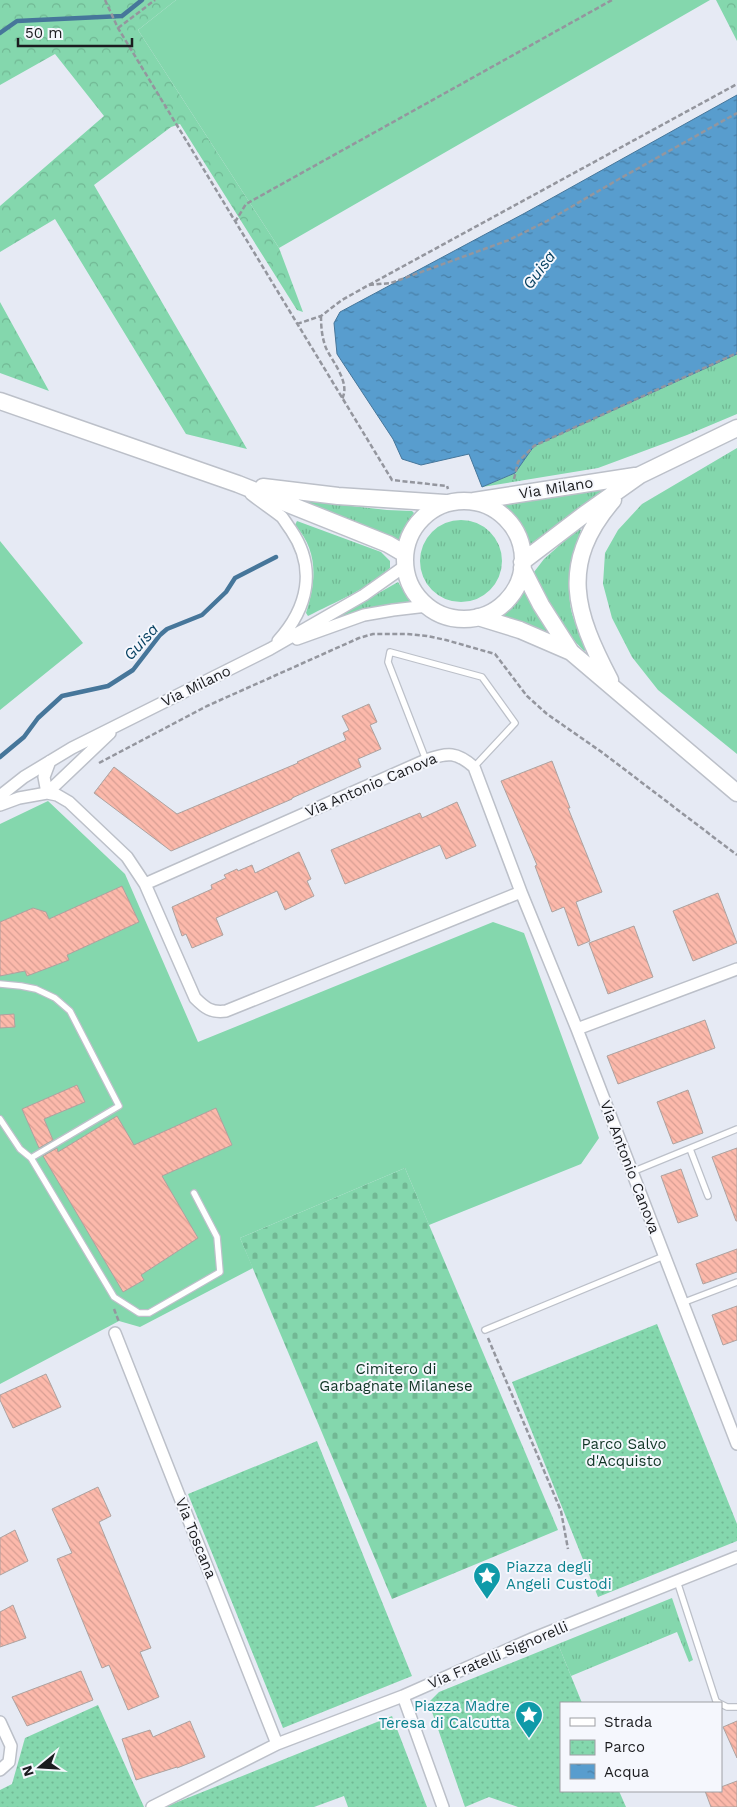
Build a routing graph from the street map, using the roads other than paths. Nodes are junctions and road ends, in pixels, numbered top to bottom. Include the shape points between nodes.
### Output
1 (0, 401) edge
2 (737, 428) edge
3 (640, 475) junction
4 (238, 484) junction
5 (471, 501) junction
6 (449, 502) junction
7 (405, 560) junction
8 (522, 565) junction
9 (427, 606) junction
10 (478, 617) junction
11 (270, 649) junction
12 (571, 652) junction
13 (614, 688) junction
14 (123, 722) junction
15 (51, 760) junction
16 (426, 760) junction
17 (474, 767) junction
18 (66, 775) junction
19 (47, 793) junction
20 (737, 793) edge
21 (0, 796) edge
22 (69, 802) junction
23 (0, 806) edge
24 (145, 884) junction
25 (521, 892) junction
26 (737, 969) edge
27 (0, 984) edge
28 (577, 1029) junction
29 (0, 1119) edge
30 (737, 1129) edge
31 (690, 1149) junction
32 (31, 1158) junction
33 (632, 1172) junction
34 (194, 1192) dead end
35 (708, 1196) dead end
36 (664, 1256) junction
37 (737, 1282) edge
38 (682, 1303) junction
39 (485, 1330) road end
40 (114, 1333) road end
41 (737, 1444) edge
42 (737, 1557) edge
43 (677, 1581) junction
44 (403, 1696) junction
45 (718, 1702) edge
46 (722, 1705) edge
47 (737, 1707) edge
48 (0, 1722) edge
49 (278, 1744) junction
50 (0, 1770) edge
51 (152, 1807) edge
52 (443, 1807) edge

1 - 4 street
2 - 3 street, Via Milano
3 - 5 street, Via Milano
3 - 8 street, Via Milano
3 - 13 street via 612,501 597,521 584,547 578,572 578,594 588,636
4 - 6 street via 338,496
4 - 7 street via 388,544
4 - 11 street via 282,518 296,537 305,558 308,578 303,601 288,630
5 - 6 street
5 - 8 street via 492,508 509,522 520,541
6 - 7 street via 426,514 418,523 412,532
7 - 9 street via 412,588
7 - 11 street, Via Milano via 364,596
8 - 10 street via 508,599
8 - 12 street via 541,605
9 - 10 street via 446,616
9 - 11 street, Via Milano via 364,615
10 - 12 street via 520,630
11 - 14 street, Via Milano
12 - 13 street
13 - 20 street
14 - 15 street, Via Milano
14 - 18 street, Via Milano
15 - 19 street via 44,777
15 - 21 street, Via Milano
16 - 17 street, Via Antonio Canova via 454,754
16 - 17 lane via 388,662 390,652 482,677 515,723
16 - 24 street, Via Antonio Canova
17 - 25 street, Via Antonio Canova
18 - 19 street, Via Milano
18 - 22 street via 65,789
19 - 22 street
19 - 23 street via 19,798
22 - 24 street via 127,857
24 - 25 street via 195,998 215,1013
25 - 28 street, Via Antonio Canova
26 - 28 street
27 - 32 lane via 36,989 70,1010 120,1106
28 - 33 street, Via Antonio Canova
29 - 32 lane via 20,1149
30 - 31 lane
31 - 33 lane
31 - 35 lane
32 - 34 lane via 114,1297 139,1313 150,1313 220,1272 217,1237
33 - 36 street, Via Antonio Canova
36 - 38 street, Via Antonio Canova
36 - 39 lane
37 - 38 lane
38 - 41 street, Via Antonio Canova
40 - 49 street, Via Toscana
42 - 43 street, Via Fratelli Signorelli
43 - 44 street, Via Fratelli Signorelli via 534,1638
43 - 45 lane
44 - 49 street, Via Fratelli Signorelli
44 - 52 street
46 - 47 lane
48 - 50 street via 11,1746 10,1762
49 - 51 street, Via Fratelli Signorelli

